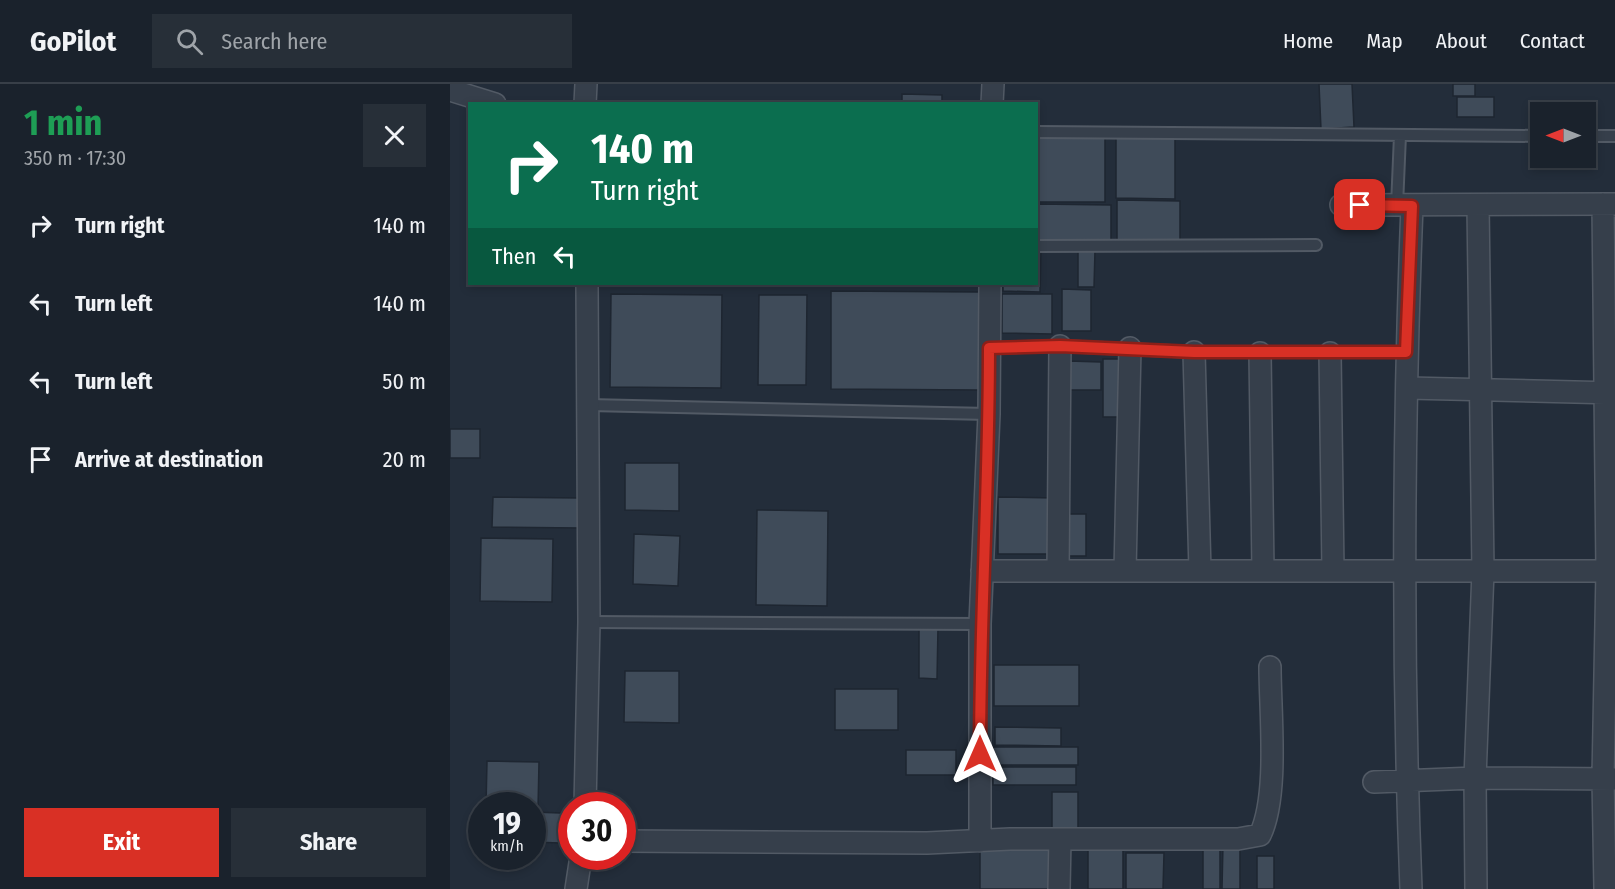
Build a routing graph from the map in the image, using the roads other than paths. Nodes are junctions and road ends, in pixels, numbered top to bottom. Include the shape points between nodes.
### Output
1 (586, 84) edge
2 (993, 84) edge
3 (450, 90) edge
4 (489, 102) edge
5 (585, 102) edge
6 (992, 102) edge
7 (1038, 132) edge
8 (1400, 135) junction
9 (1530, 136) edge
10 (1596, 136) edge
11 (1615, 136) edge
12 (1609, 204) edge
13 (1341, 205) dead end
14 (1478, 205) junction
15 (1404, 206) junction
16 (1316, 245) dead end
17 (1038, 246) edge
18 (587, 285) edge
19 (990, 285) edge
20 (1610, 321) edge
21 (1060, 346) junction
22 (989, 348) junction
23 (1130, 348) junction
24 (1194, 352) junction
25 (1406, 352) junction
26 (1260, 353) junction
27 (1330, 353) junction
28 (1408, 388) junction
29 (1478, 389) junction
30 (1611, 393) edge
31 (589, 405) junction
32 (989, 414) junction
33 (982, 571) junction
34 (1058, 571) junction
35 (1125, 571) junction
36 (1200, 571) junction
37 (1263, 571) junction
38 (1333, 571) junction
39 (1406, 571) junction
40 (1483, 571) junction
41 (1611, 571) edge
42 (589, 622) junction
43 (980, 624) junction
44 (1270, 667) dead end
45 (1475, 778) junction
46 (1609, 778) edge
47 (1406, 780) junction
48 (1374, 782) dead end
49 (585, 792) edge
50 (1060, 839) junction
51 (636, 841) edge
52 (980, 841) junction
53 (579, 870) edge
54 (576, 889) edge
55 (1059, 889) edge
56 (1411, 889) edge
57 (1476, 889) edge
58 (1605, 889) edge

1 - 5 street
2 - 6 street
3 - 4 street
7 - 8 lane
8 - 9 lane
8 - 15 lane
10 - 11 lane
12 - 14 street
12 - 20 street
13 - 15 street
14 - 15 street
14 - 29 street
15 - 25 street
16 - 17 lane
18 - 31 street
19 - 22 street
20 - 30 street
21 - 22 lane
21 - 23 lane
21 - 34 street
22 - 32 street
23 - 24 lane
23 - 35 street
24 - 26 lane
24 - 36 street
25 - 27 lane
25 - 28 street
26 - 27 lane
26 - 37 street
27 - 38 street
28 - 29 street
28 - 39 street
29 - 30 street
29 - 40 street
30 - 41 street
31 - 32 lane
31 - 42 street
32 - 33 street
33 - 34 street
33 - 43 street
34 - 35 street
35 - 36 street
36 - 37 street
37 - 38 street
38 - 39 street
39 - 40 street
39 - 47 street
40 - 41 street
40 - 45 street
41 - 46 street
42 - 43 lane
42 - 49 street
43 - 52 street
44 - 50 street via 1271,783 1260,835 1238,839
45 - 46 street
45 - 47 street
45 - 57 street
46 - 58 street
47 - 48 street
47 - 56 street
50 - 52 street
50 - 55 street
51 - 52 street
53 - 54 street

